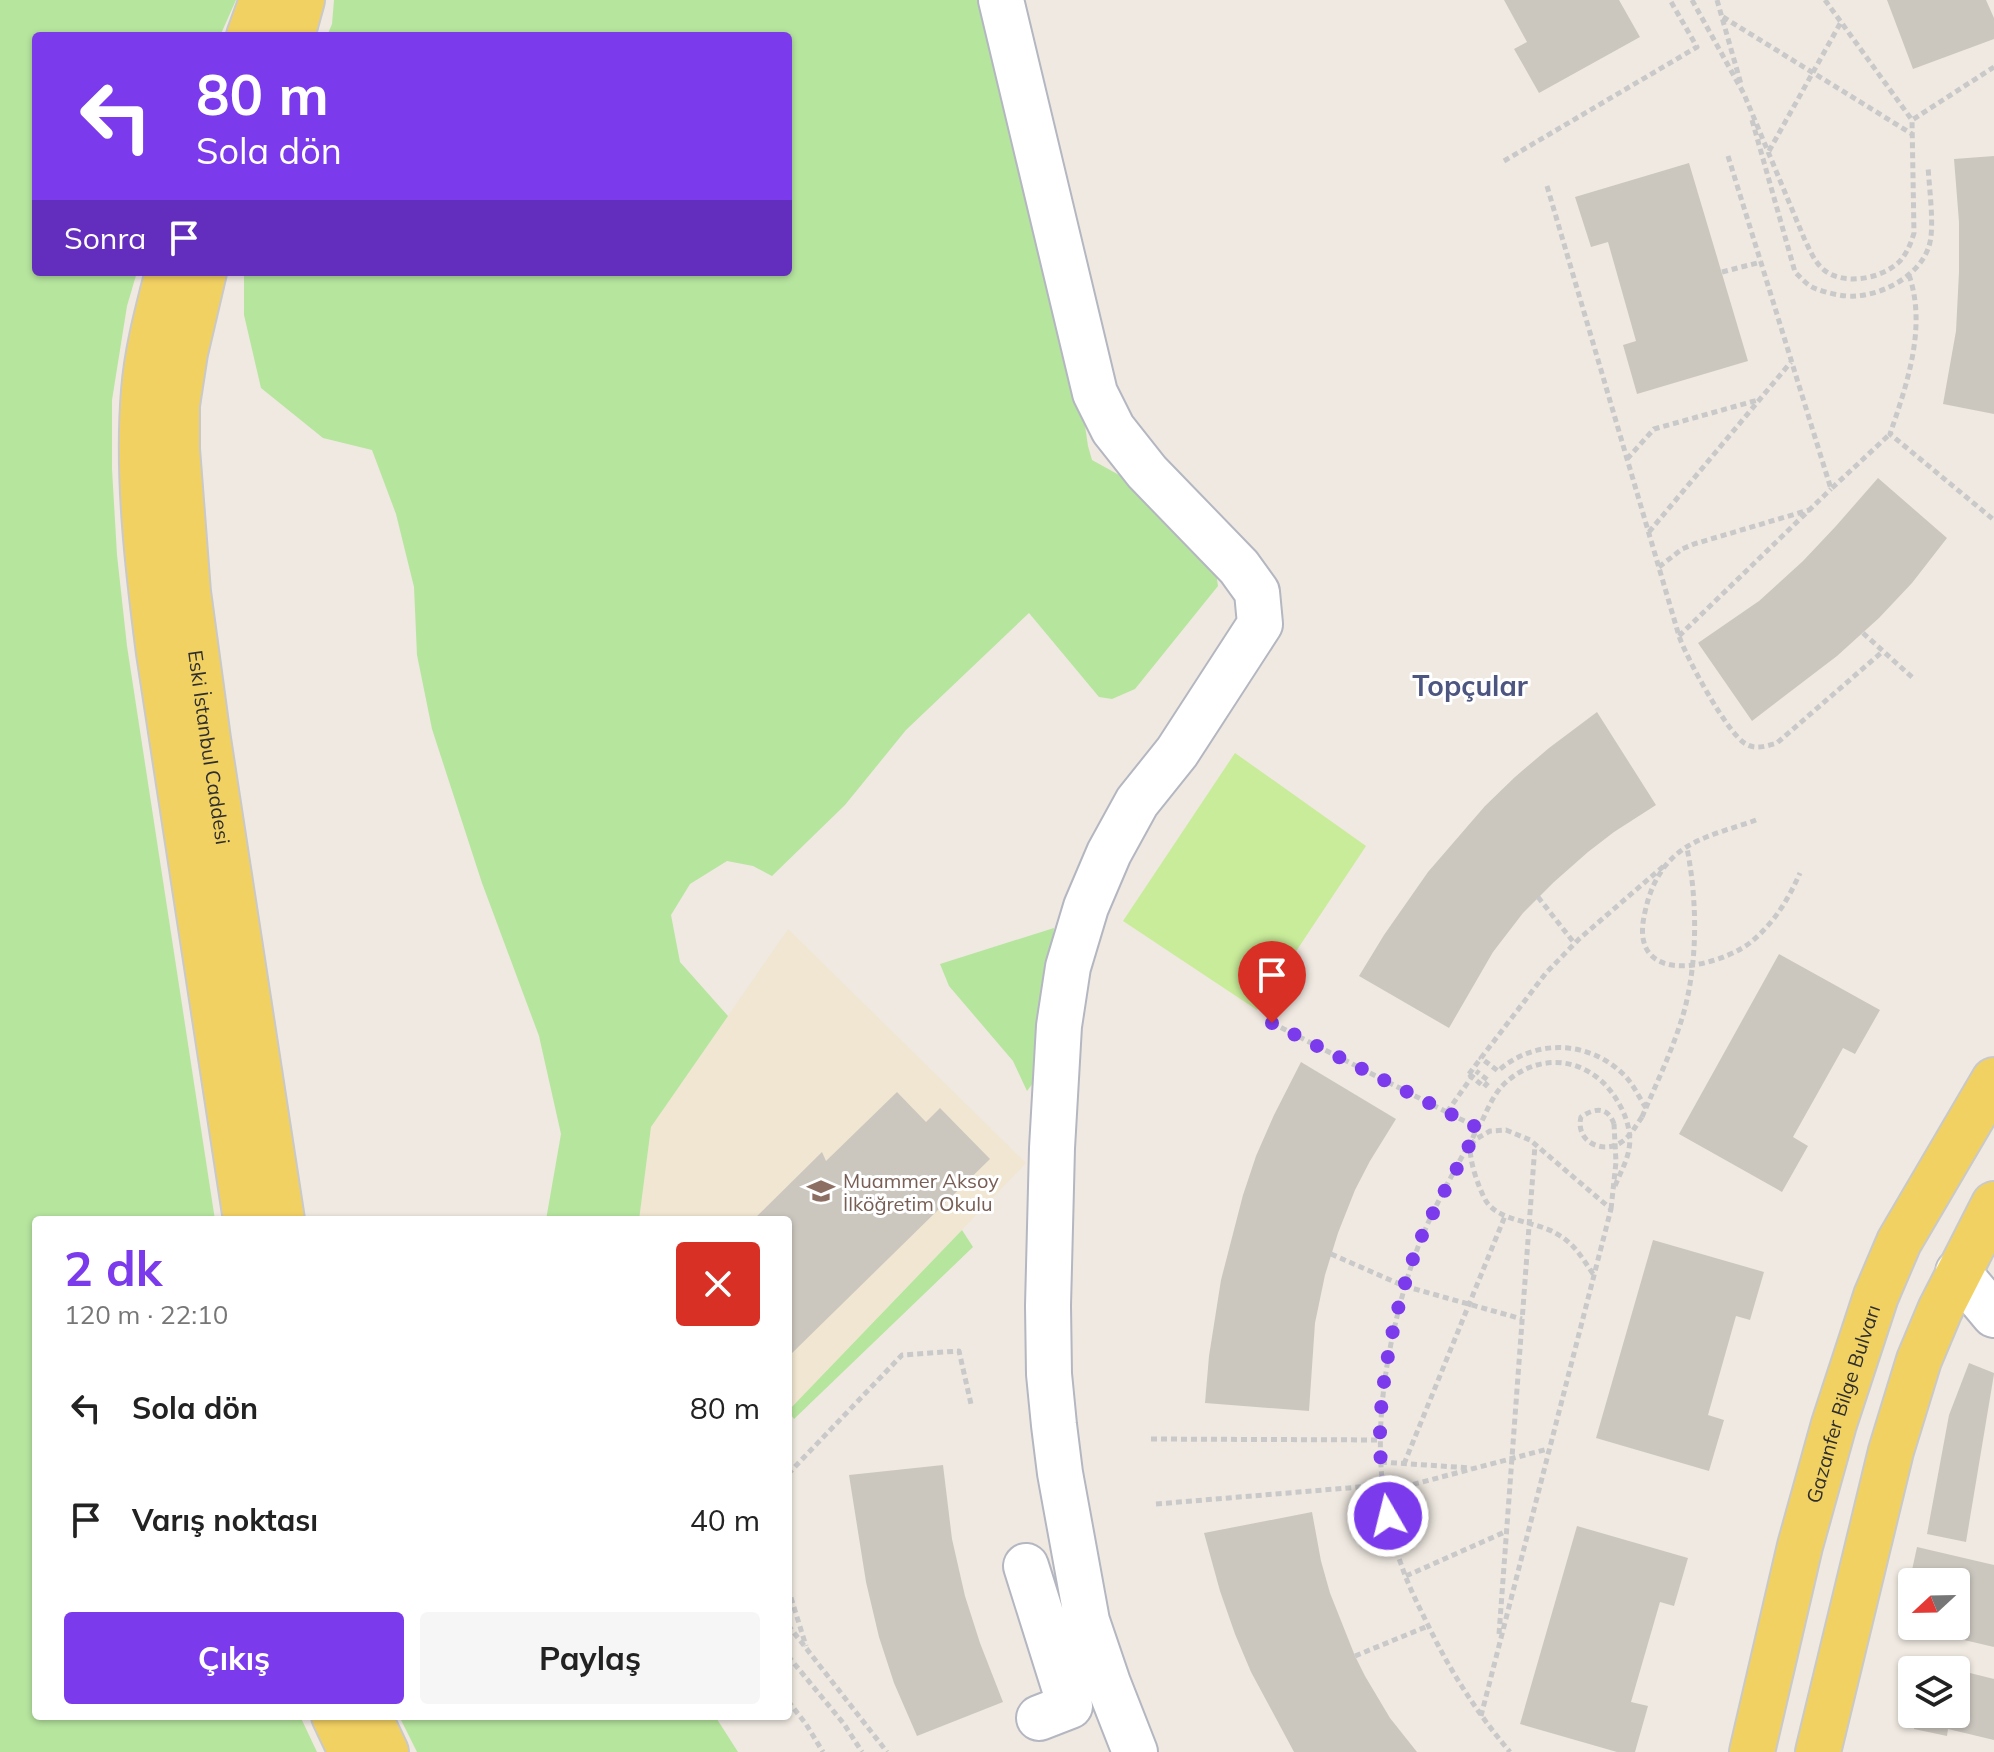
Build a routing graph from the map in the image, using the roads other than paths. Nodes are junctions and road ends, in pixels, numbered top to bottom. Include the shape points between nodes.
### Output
1 (262, 0) edge
2 (302, 0) edge
3 (1001, 0) edge
4 (250, 32) edge
5 (293, 32) edge
6 (167, 276) edge
7 (203, 276) edge
8 (1994, 1080) edge
9 (1994, 1204) edge
10 (245, 1216) edge
11 (281, 1216) edge
12 (1958, 1272) junction
13 (1994, 1315) edge
14 (1026, 1566) dead end
15 (1039, 1718) dead end
16 (336, 1720) edge
17 (371, 1720) edge
18 (351, 1752) edge
19 (386, 1752) edge
20 (1135, 1752) edge
21 (1752, 1752) edge
22 (1818, 1752) edge

1 - 4 main road
2 - 5 main road
3 - 20 street via 1095,393 1113,429 1147,472 1257,592 1260,624 1177,752 1137,802 1109,853 1068,967 1059,1026 1048,1306 1054,1425 1087,1621
6 - 10 main road, Eski İstanbul Caddesi via 144,390 150,590
7 - 11 main road, Eski İstanbul Caddesi via 177,405 188,592
8 - 21 main road, Gazanfer Bilge Bulvarı via 1899,1242 1876,1296 1800,1546
9 - 12 main road
12 - 13 street
12 - 22 main road via 1919,1360 1891,1451
14 - 15 street via 1070,1706
16 - 18 main road
17 - 19 main road

